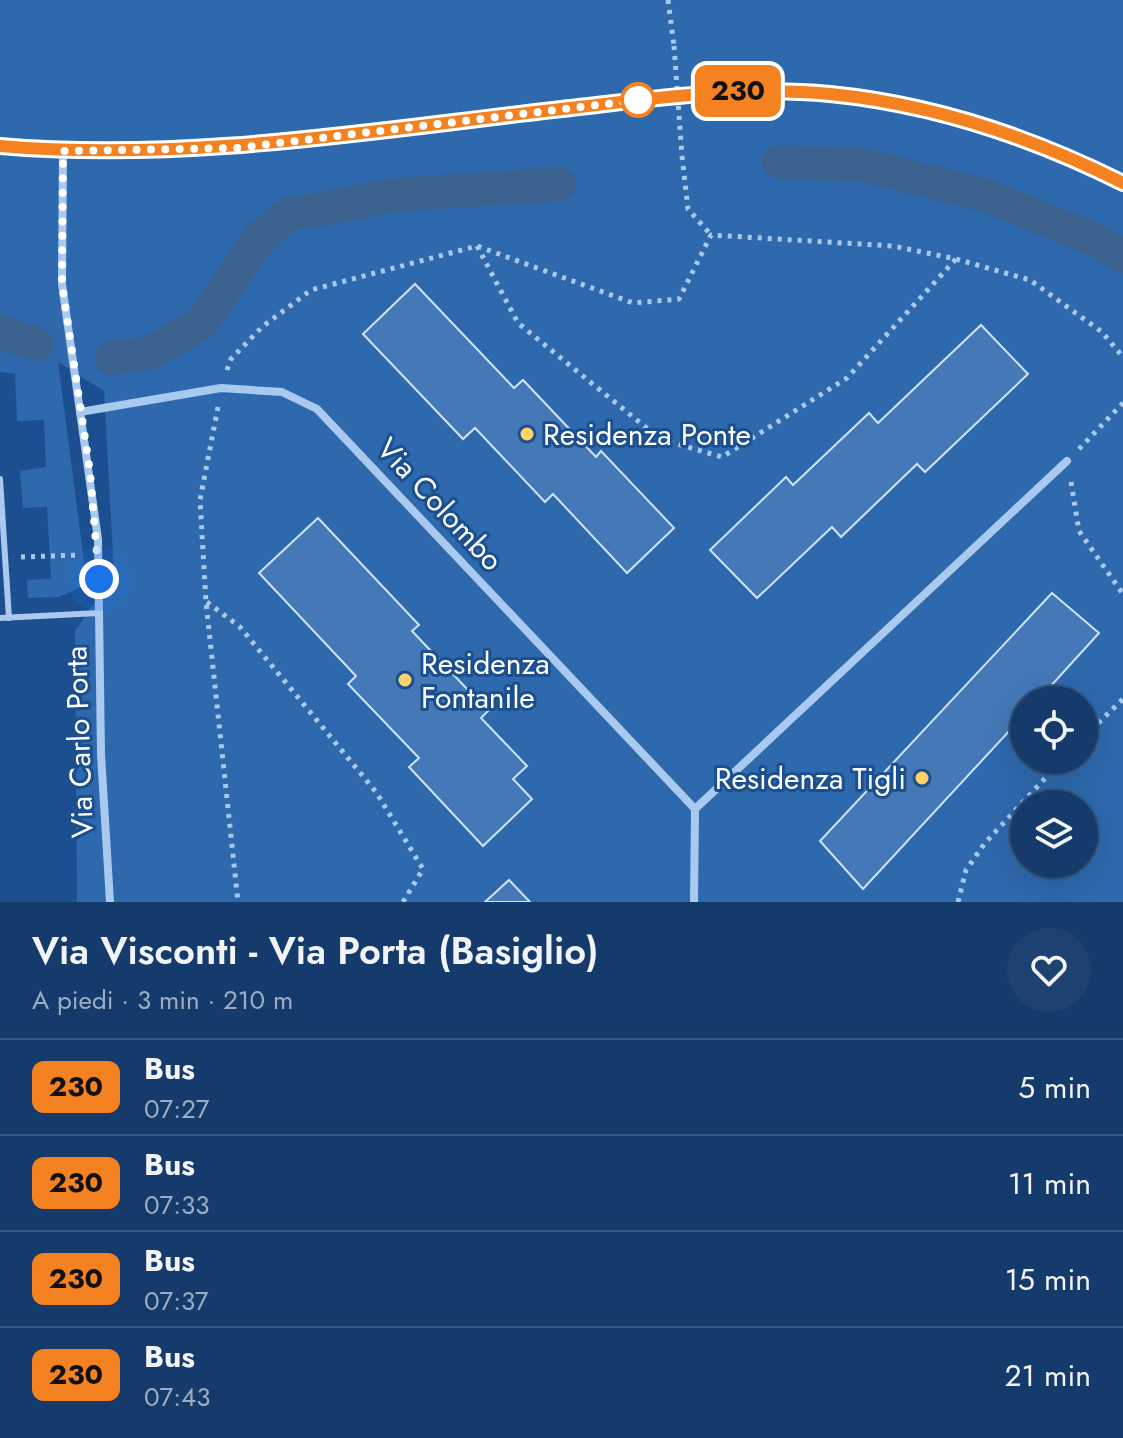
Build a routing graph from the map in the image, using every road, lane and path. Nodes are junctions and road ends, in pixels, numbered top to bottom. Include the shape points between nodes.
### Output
1 (668, 0) edge
2 (0, 146) edge
3 (63, 151) junction
4 (1123, 183) edge
5 (711, 235) junction
6 (477, 246) junction
7 (956, 259) junction
8 (1123, 357) edge
9 (221, 388) junction
10 (1123, 403) edge
11 (80, 412) junction
12 (1067, 461) junction
13 (0, 479) edge
14 (98, 554) junction
15 (5, 558) junction
16 (1123, 594) edge
17 (206, 602) junction
18 (99, 613) junction
19 (0, 618) edge
20 (9, 618) junction
21 (1123, 699) edge
22 (1098, 723) edge
23 (1049, 774) edge
24 (695, 809) junction
25 (110, 902) edge
26 (238, 902) edge
27 (403, 902) edge
28 (694, 902) edge
29 (958, 902) edge

1 - 5 path, bridge via 688,209
2 - 3 street
3 - 4 street via 237,148 754,91 830,94 958,118 1049,149
3 - 11 street, Via Carlo Porta via 62,284
5 - 6 path via 679,299 633,303
5 - 7 path via 893,246
6 - 7 path via 518,323 660,439 722,457 847,378
6 - 9 path via 311,290 231,359
7 - 8 path via 1030,280 1102,332
9 - 11 street, Via Colombo
9 - 17 path via 200,500
9 - 24 street, Via Colombo via 282,392 317,409
10 - 12 path
11 - 14 street, Via Carlo Porta
12 - 16 path via 1079,531
12 - 24 street
13 - 15 lane
14 - 15 path
14 - 18 street, Via Carlo Porta
15 - 20 lane
17 - 26 path
17 - 27 path via 240,627 376,792 423,869
18 - 20 lane
18 - 25 street, Via Carlo Porta
19 - 20 lane
21 - 22 path
23 - 29 path via 985,843 966,870
24 - 28 street

